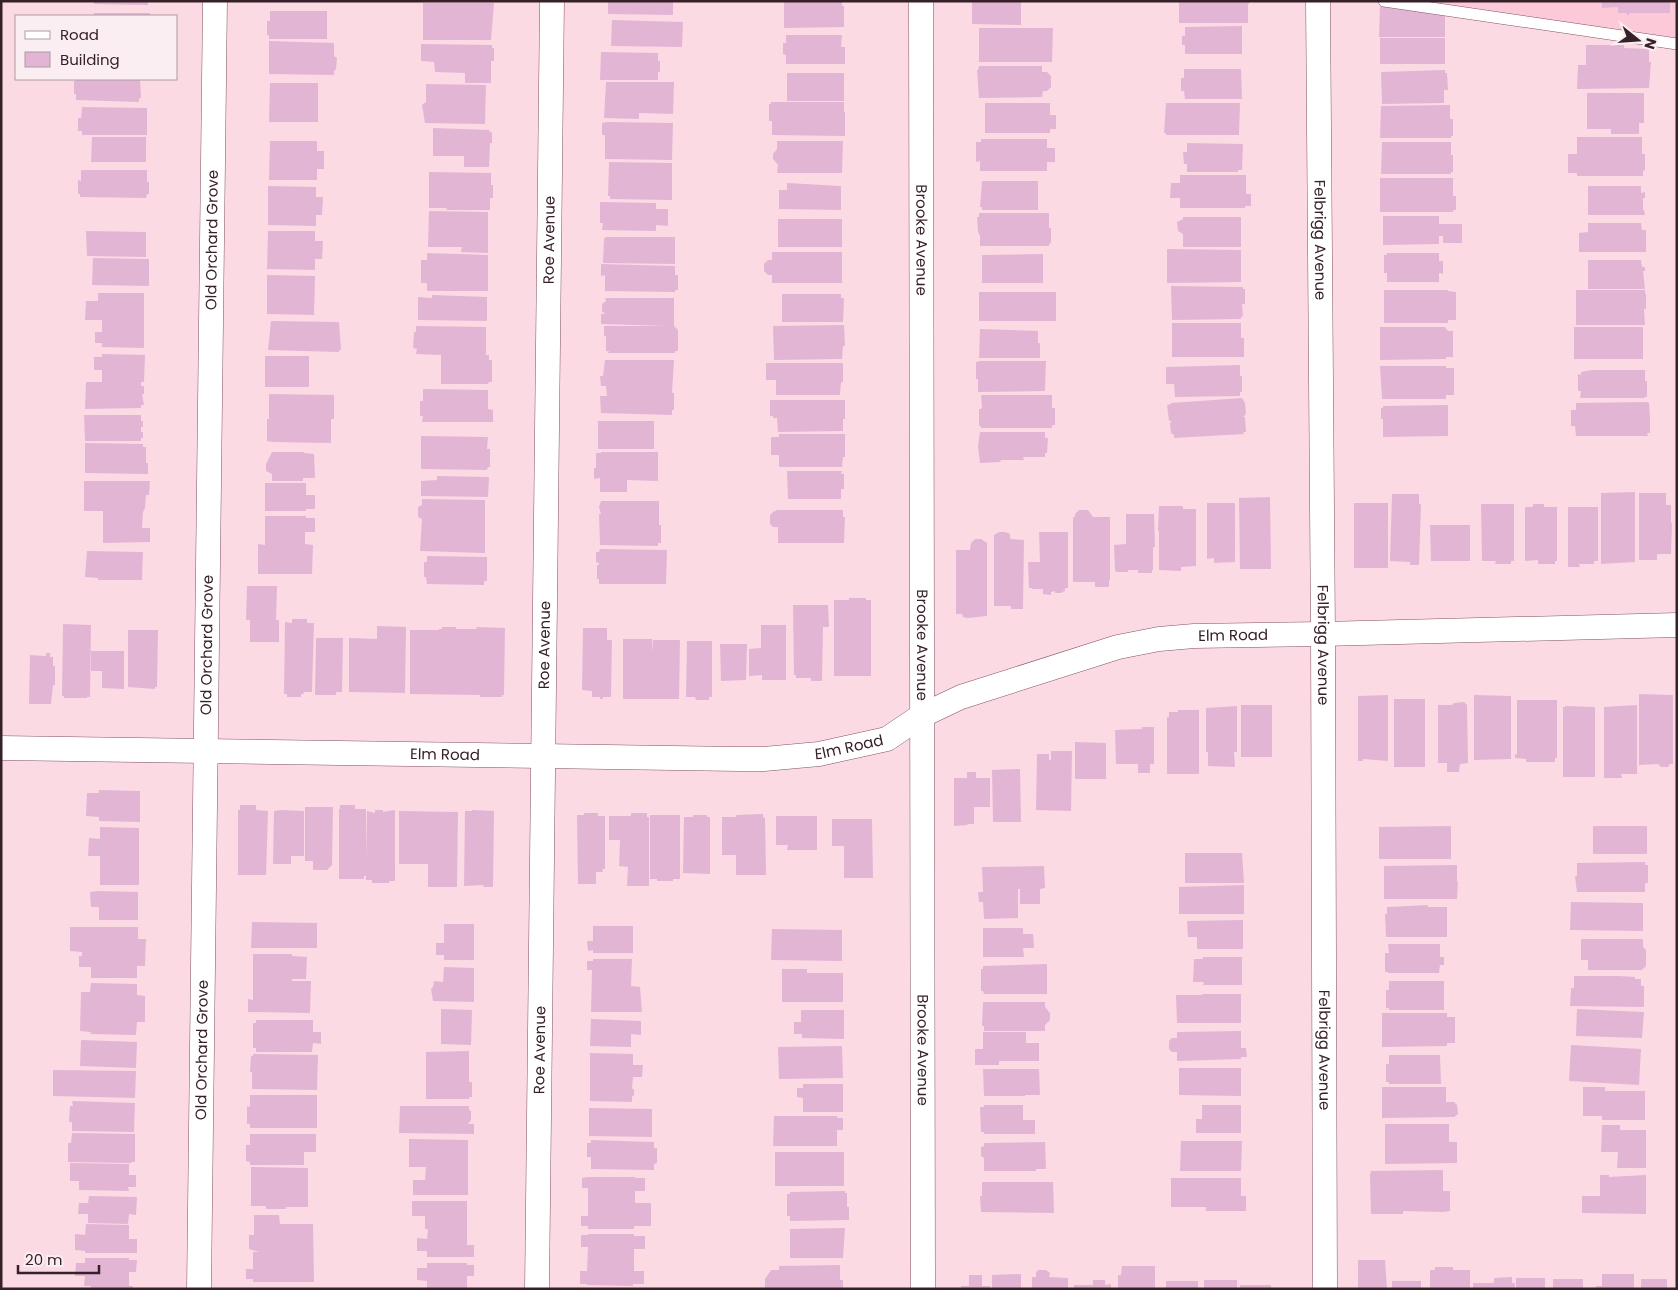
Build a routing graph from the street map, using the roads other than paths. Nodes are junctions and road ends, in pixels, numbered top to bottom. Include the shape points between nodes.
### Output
1 (215, 1) edge
2 (552, 1) edge
3 (920, 1) edge
4 (1318, 1) edge
5 (1384, 1) edge
6 (1677, 44) edge
7 (1677, 625) edge
8 (1323, 634) junction
9 (921, 716) junction
10 (1, 748) edge
11 (205, 751) junction
12 (543, 756) junction
13 (199, 1289) edge
14 (537, 1289) edge
15 (923, 1289) edge
16 (1325, 1289) edge

1 - 11 street, Old Orchard Grove
2 - 12 street, Roe Avenue
3 - 9 street, Brooke Avenue
4 - 8 street, Felbrigg Avenue
5 - 6 lane
7 - 8 street, Elm Road
8 - 9 street, Elm Road via 1194,636 1118,647 960,697
8 - 16 street, Felbrigg Avenue
9 - 12 street, Elm Road via 887,739 792,757
9 - 15 street, Brooke Avenue
10 - 11 street, Elm Road
11 - 12 street, Elm Road
11 - 13 street, Old Orchard Grove
12 - 14 street, Roe Avenue

